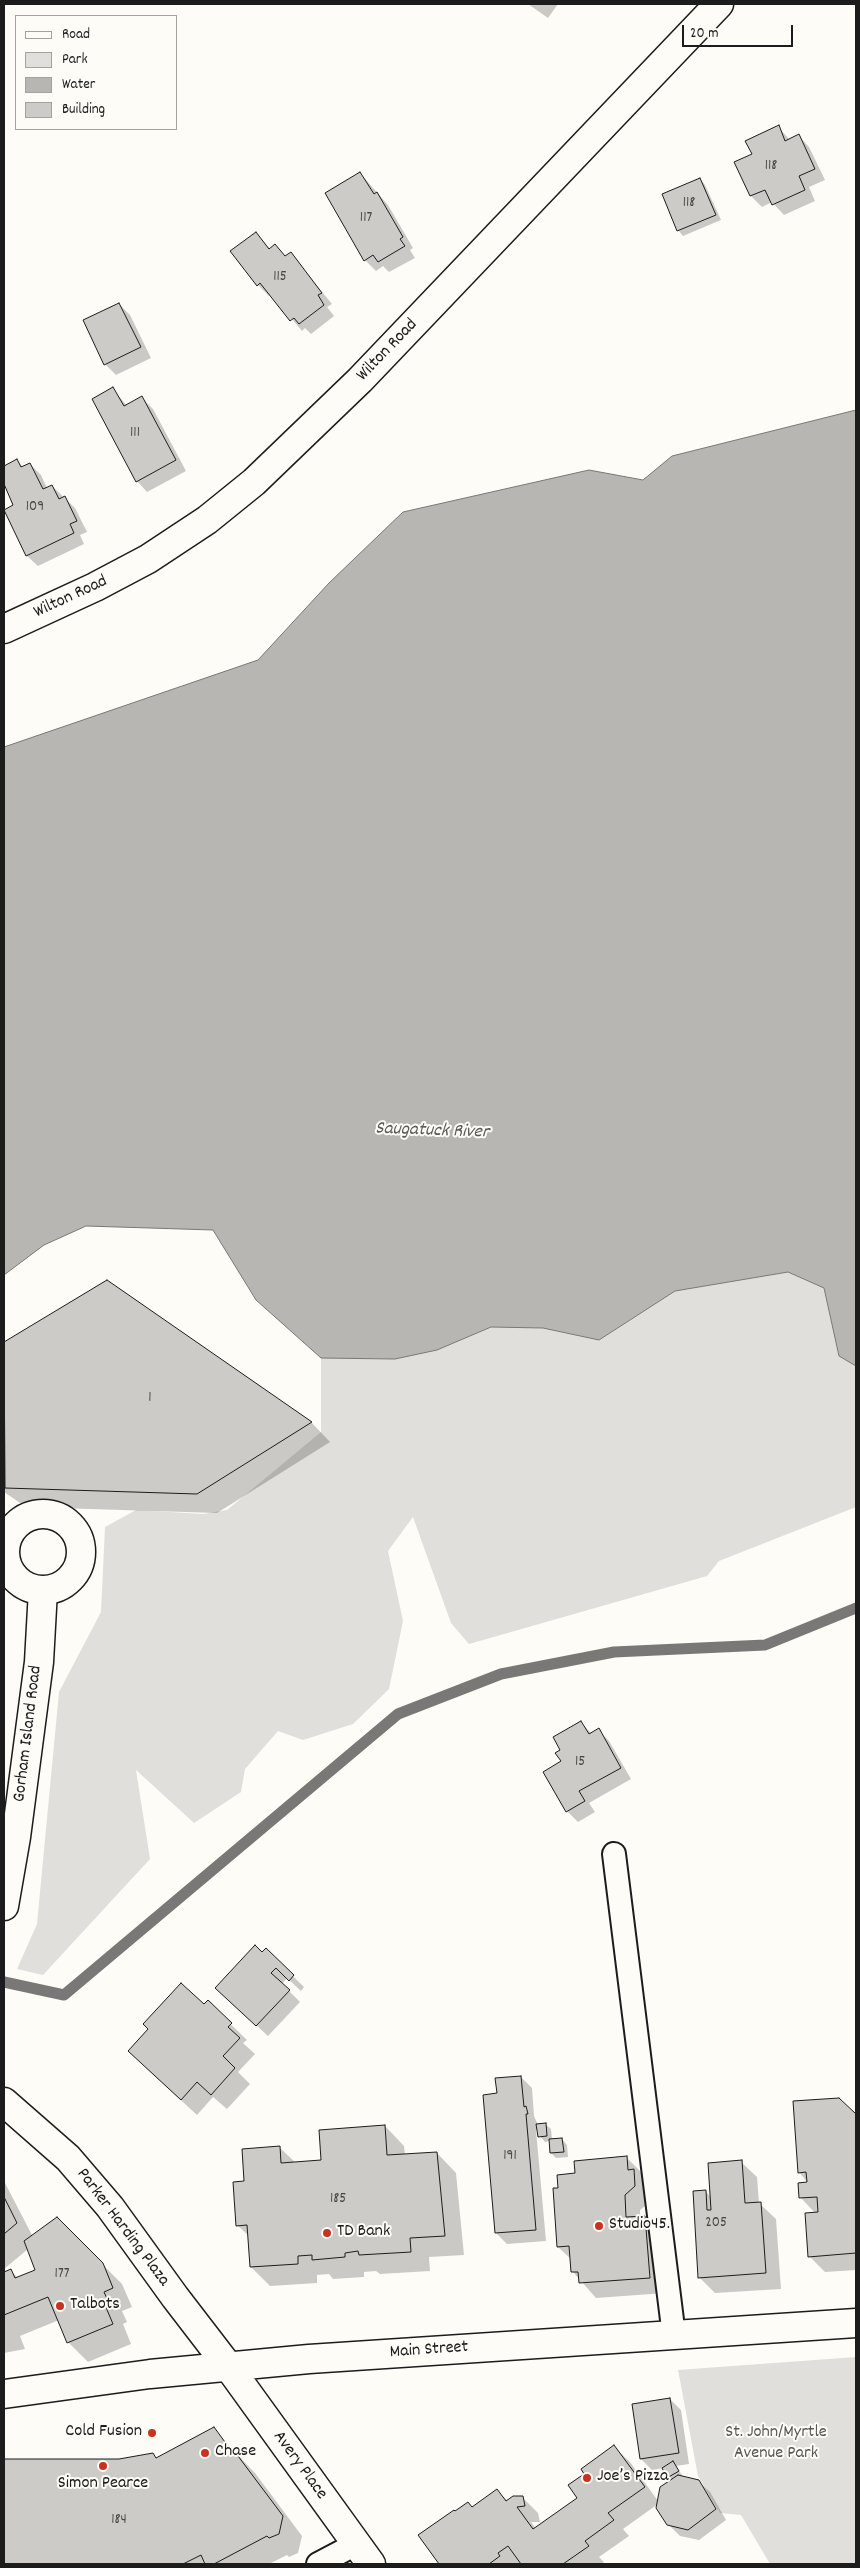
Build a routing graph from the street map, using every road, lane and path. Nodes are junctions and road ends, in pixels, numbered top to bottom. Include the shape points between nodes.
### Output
1 (719, 4) edge
2 (4, 629) edge
3 (43, 1590) dead end
4 (614, 1854) dead end
5 (4, 1906) edge
6 (4, 2102) edge
7 (856, 2323) edge
8 (674, 2336) junction
9 (228, 2366) junction
10 (4, 2394) edge
11 (364, 2554) edge
12 (318, 2564) edge

1 - 2 main road, Wilton Road via 367,372 254,482 207,520 148,559
3 - 5 main road, Gorham Island Road via 39,1662
4 - 8 lane
6 - 9 main road, Parker Harding Plaza via 68,2158 110,2207
7 - 8 main road, Main Street
8 - 9 main road, Main Street
9 - 10 main road, Main Street
9 - 11 main road, Avery Place
11 - 12 lane

